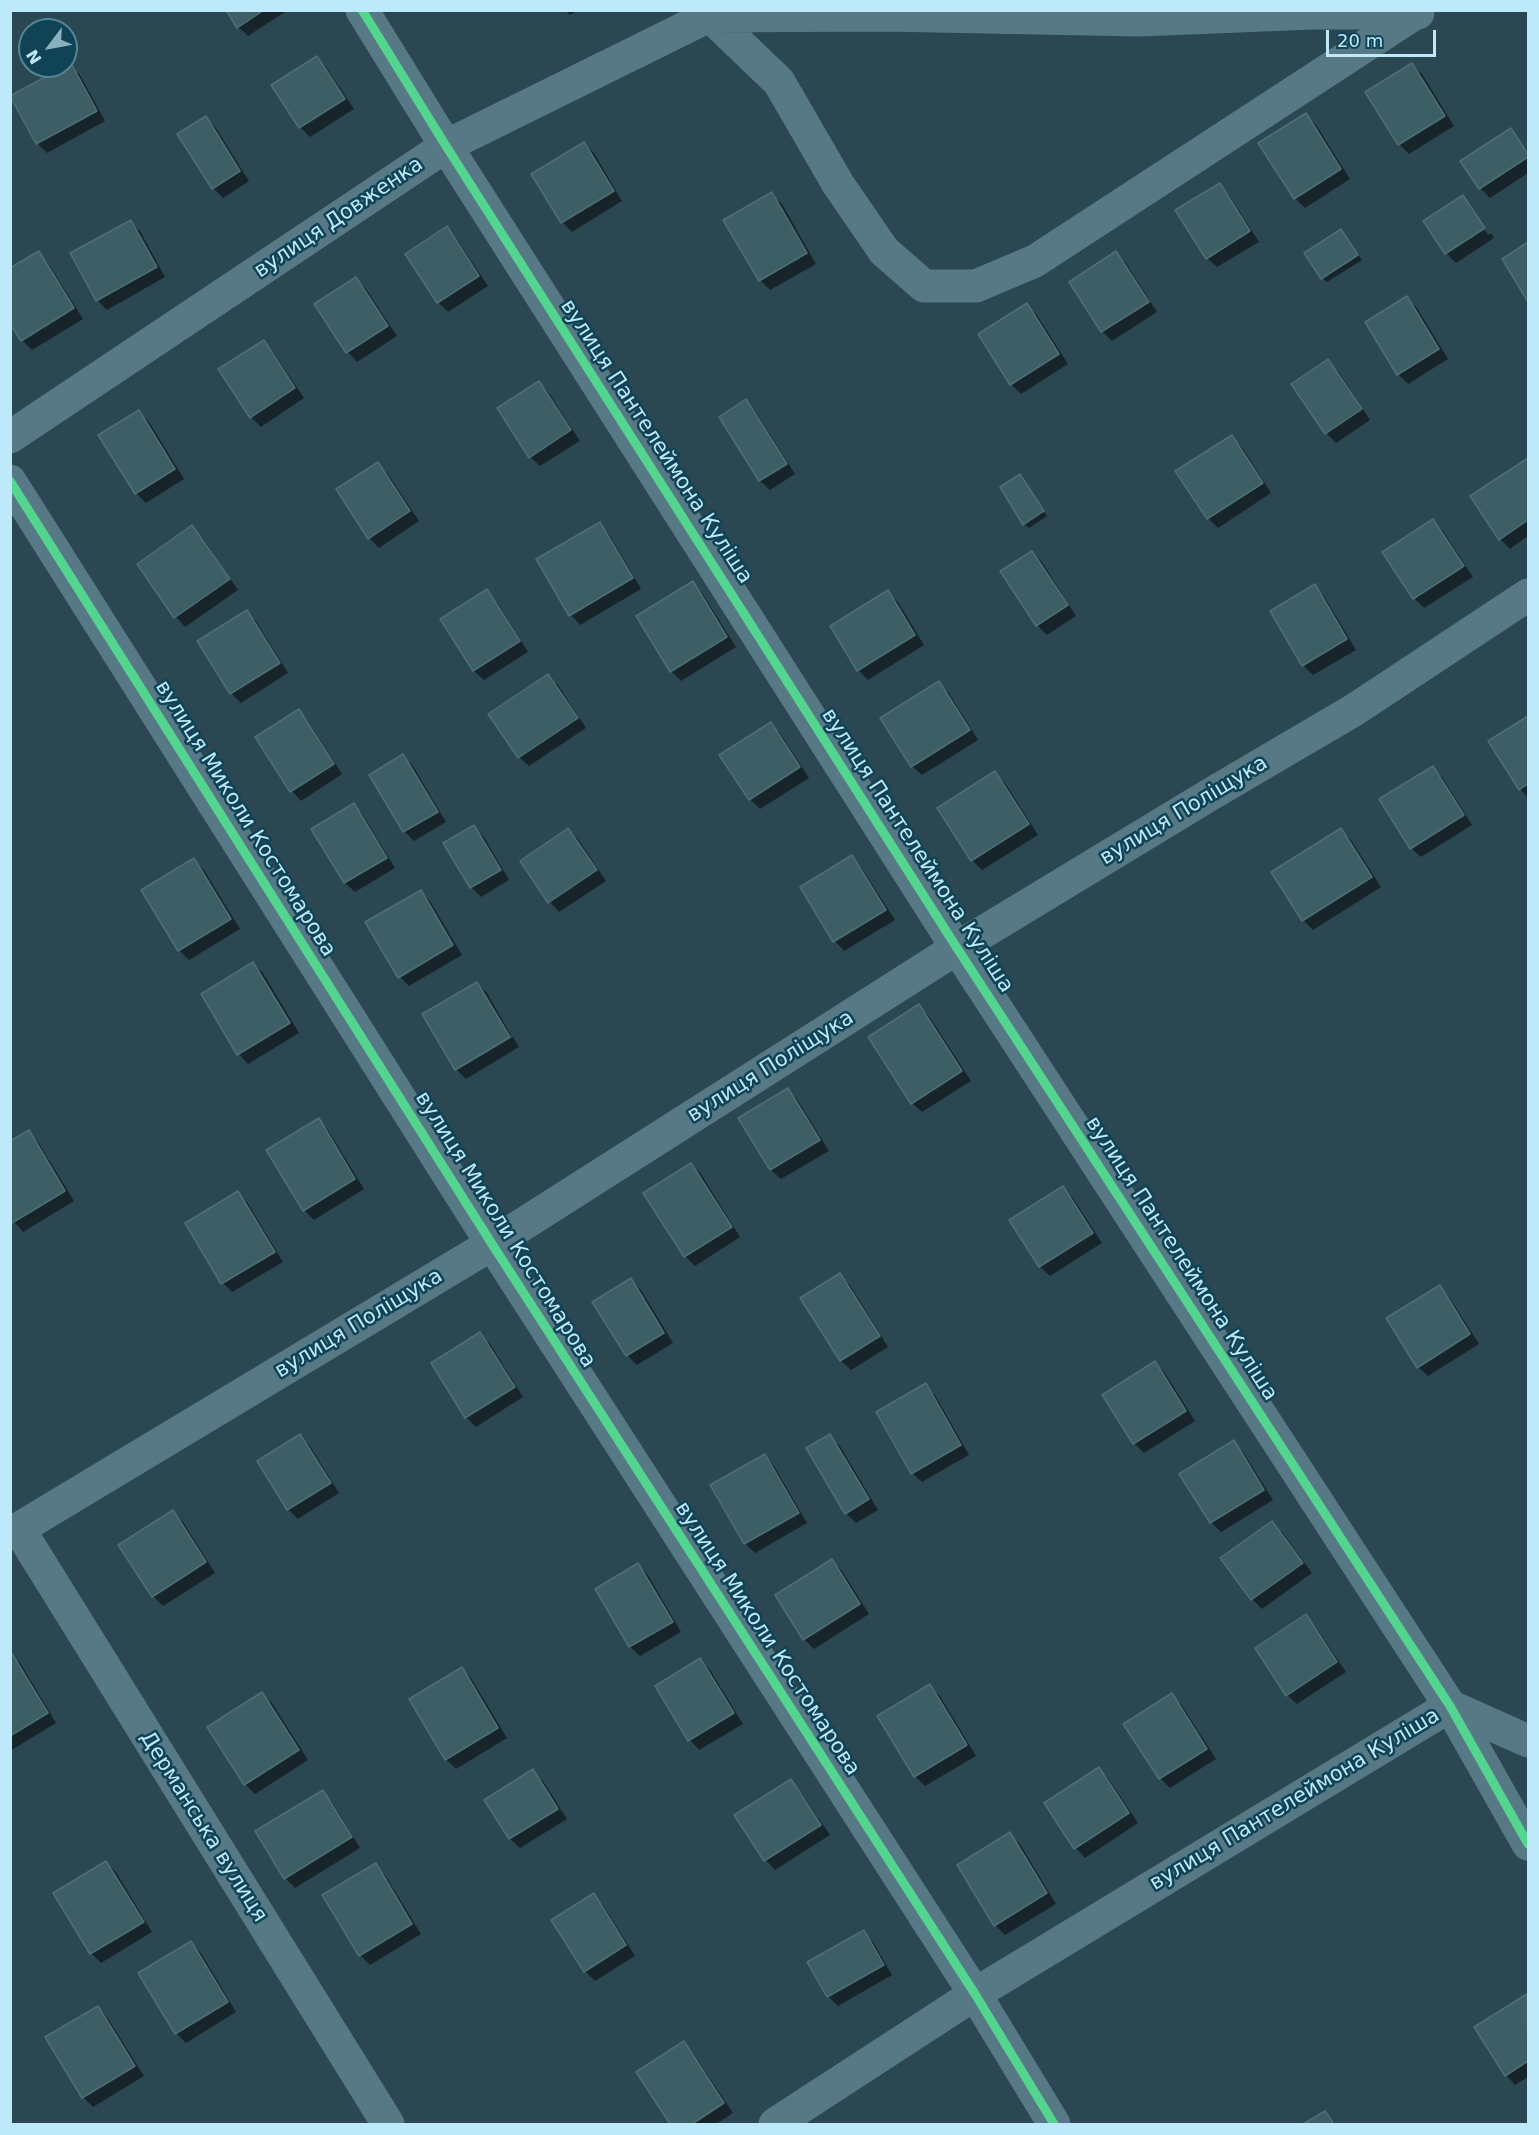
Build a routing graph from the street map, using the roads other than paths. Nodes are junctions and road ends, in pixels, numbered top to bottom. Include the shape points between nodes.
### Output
1 (362, 10) edge
2 (709, 12) edge
3 (1422, 12) edge
4 (446, 146) junction
5 (10, 437) edge
6 (10, 481) edge
7 (1528, 595) edge
8 (957, 948) junction
9 (492, 1244) junction
10 (15, 1531) edge
11 (1450, 1706) junction
12 (1528, 1741) edge
13 (1528, 1844) edge
14 (975, 1994) junction
15 (388, 2124) edge
16 (775, 2124) edge
17 (1054, 2124) edge

1 - 4 street, вулиця Пантелеймона Куліша
2 - 3 street via 1138,20
2 - 3 street via 779,82 838,184 884,251 924,286 976,286 1035,261
2 - 4 street, вулиця Довженка
4 - 5 street, вулиця Довженка
4 - 8 street, вулиця Пантелеймона Куліша
6 - 9 street, вулиця Миколи Костомарова
7 - 8 street, вулиця Поліщука via 1354,710
8 - 9 street, вулиця Поліщука
8 - 11 street, вулиця Пантелеймона Куліша
9 - 10 street, вулиця Поліщука
9 - 14 street, вулиця Миколи Костомарова
10 - 15 street, Дерманська вулиця
11 - 12 street
11 - 13 street
11 - 14 street, вулиця Пантелеймона Куліша
14 - 16 street, вулиця Пантелеймона Куліша
14 - 17 street, вулиця Миколи Костомарова

